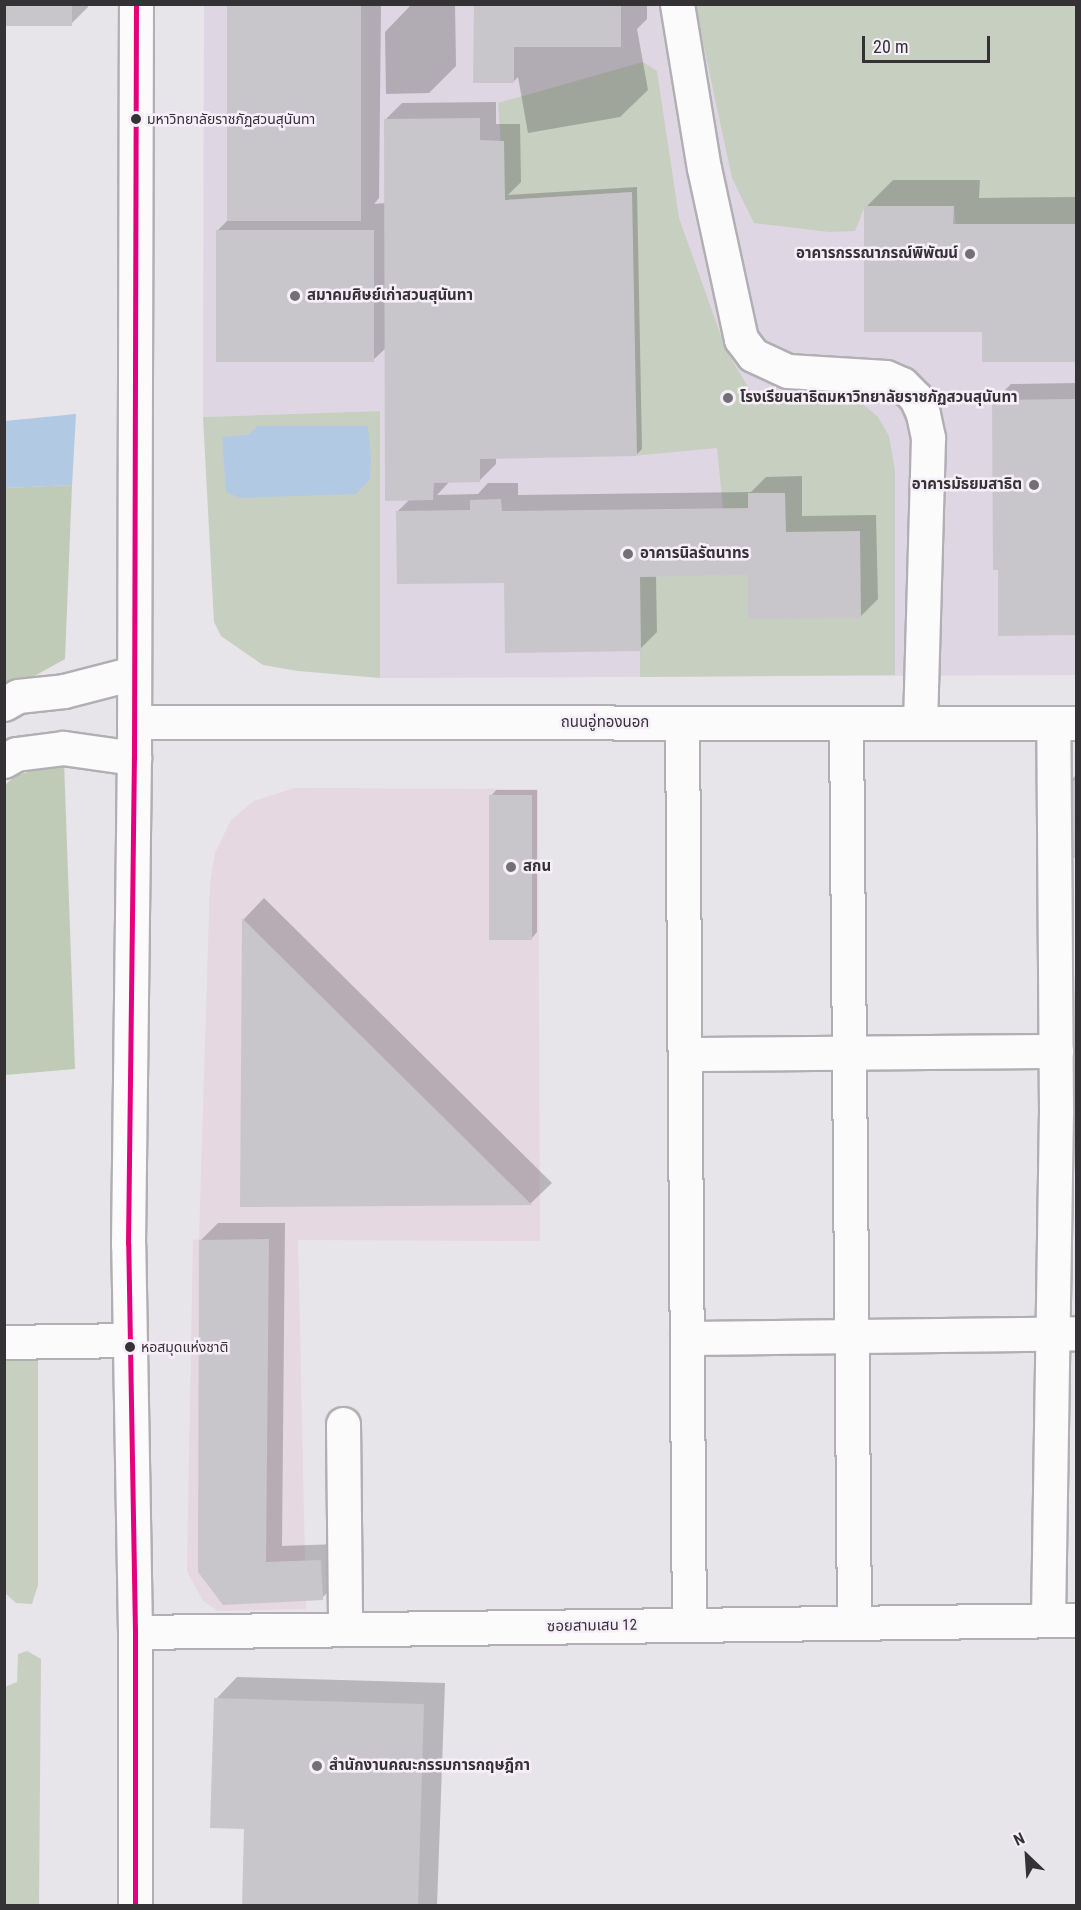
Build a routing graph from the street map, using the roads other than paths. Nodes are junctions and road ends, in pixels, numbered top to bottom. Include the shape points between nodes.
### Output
1 (136, 4) edge
2 (677, 4) edge
3 (134, 673) junction
4 (4, 704) edge
5 (134, 722) junction
6 (682, 723) junction
7 (846, 723) junction
8 (920, 723) junction
9 (1065, 723) edge
10 (134, 758) junction
11 (4, 761) edge
12 (1056, 1052) junction
13 (686, 1054) junction
14 (849, 1054) junction
15 (1066, 1111) edge
16 (1065, 1333) edge
17 (851, 1336) junction
18 (687, 1338) junction
19 (129, 1340) junction
20 (4, 1342) edge
21 (343, 1424) dead end
22 (1062, 1620) edge
23 (854, 1623) junction
24 (689, 1625) junction
25 (345, 1629) junction
26 (135, 1632) junction
27 (135, 1905) edge

1 - 3 street
2 - 8 street via 704,168 741,339 753,355 788,371 886,377 902,384 916,398 923,414 928,438
3 - 4 street via 64,691 18,696
3 - 5 street
5 - 6 street, ถนนอู่ทองนอก
5 - 10 street
6 - 7 street, ถนนอู่ทองนอก
6 - 13 street
7 - 8 street, ถนนอู่ทองนอก
7 - 14 street
8 - 9 street, ถนนอู่ทองนอก
9 - 12 street
10 - 11 street via 63,748 16,754
10 - 19 street
12 - 14 street
12 - 15 street
13 - 14 street
13 - 18 street
14 - 17 street
15 - 16 street
16 - 17 street
16 - 22 street
17 - 18 street
17 - 23 street
18 - 24 street
19 - 20 street
19 - 26 street
21 - 25 street
22 - 23 street, ซอยสามเสน 12
23 - 24 street, ซอยสามเสน 12
24 - 25 street, ซอยสามเสน 12
25 - 26 street, ซอยสามเสน 12
26 - 27 street

